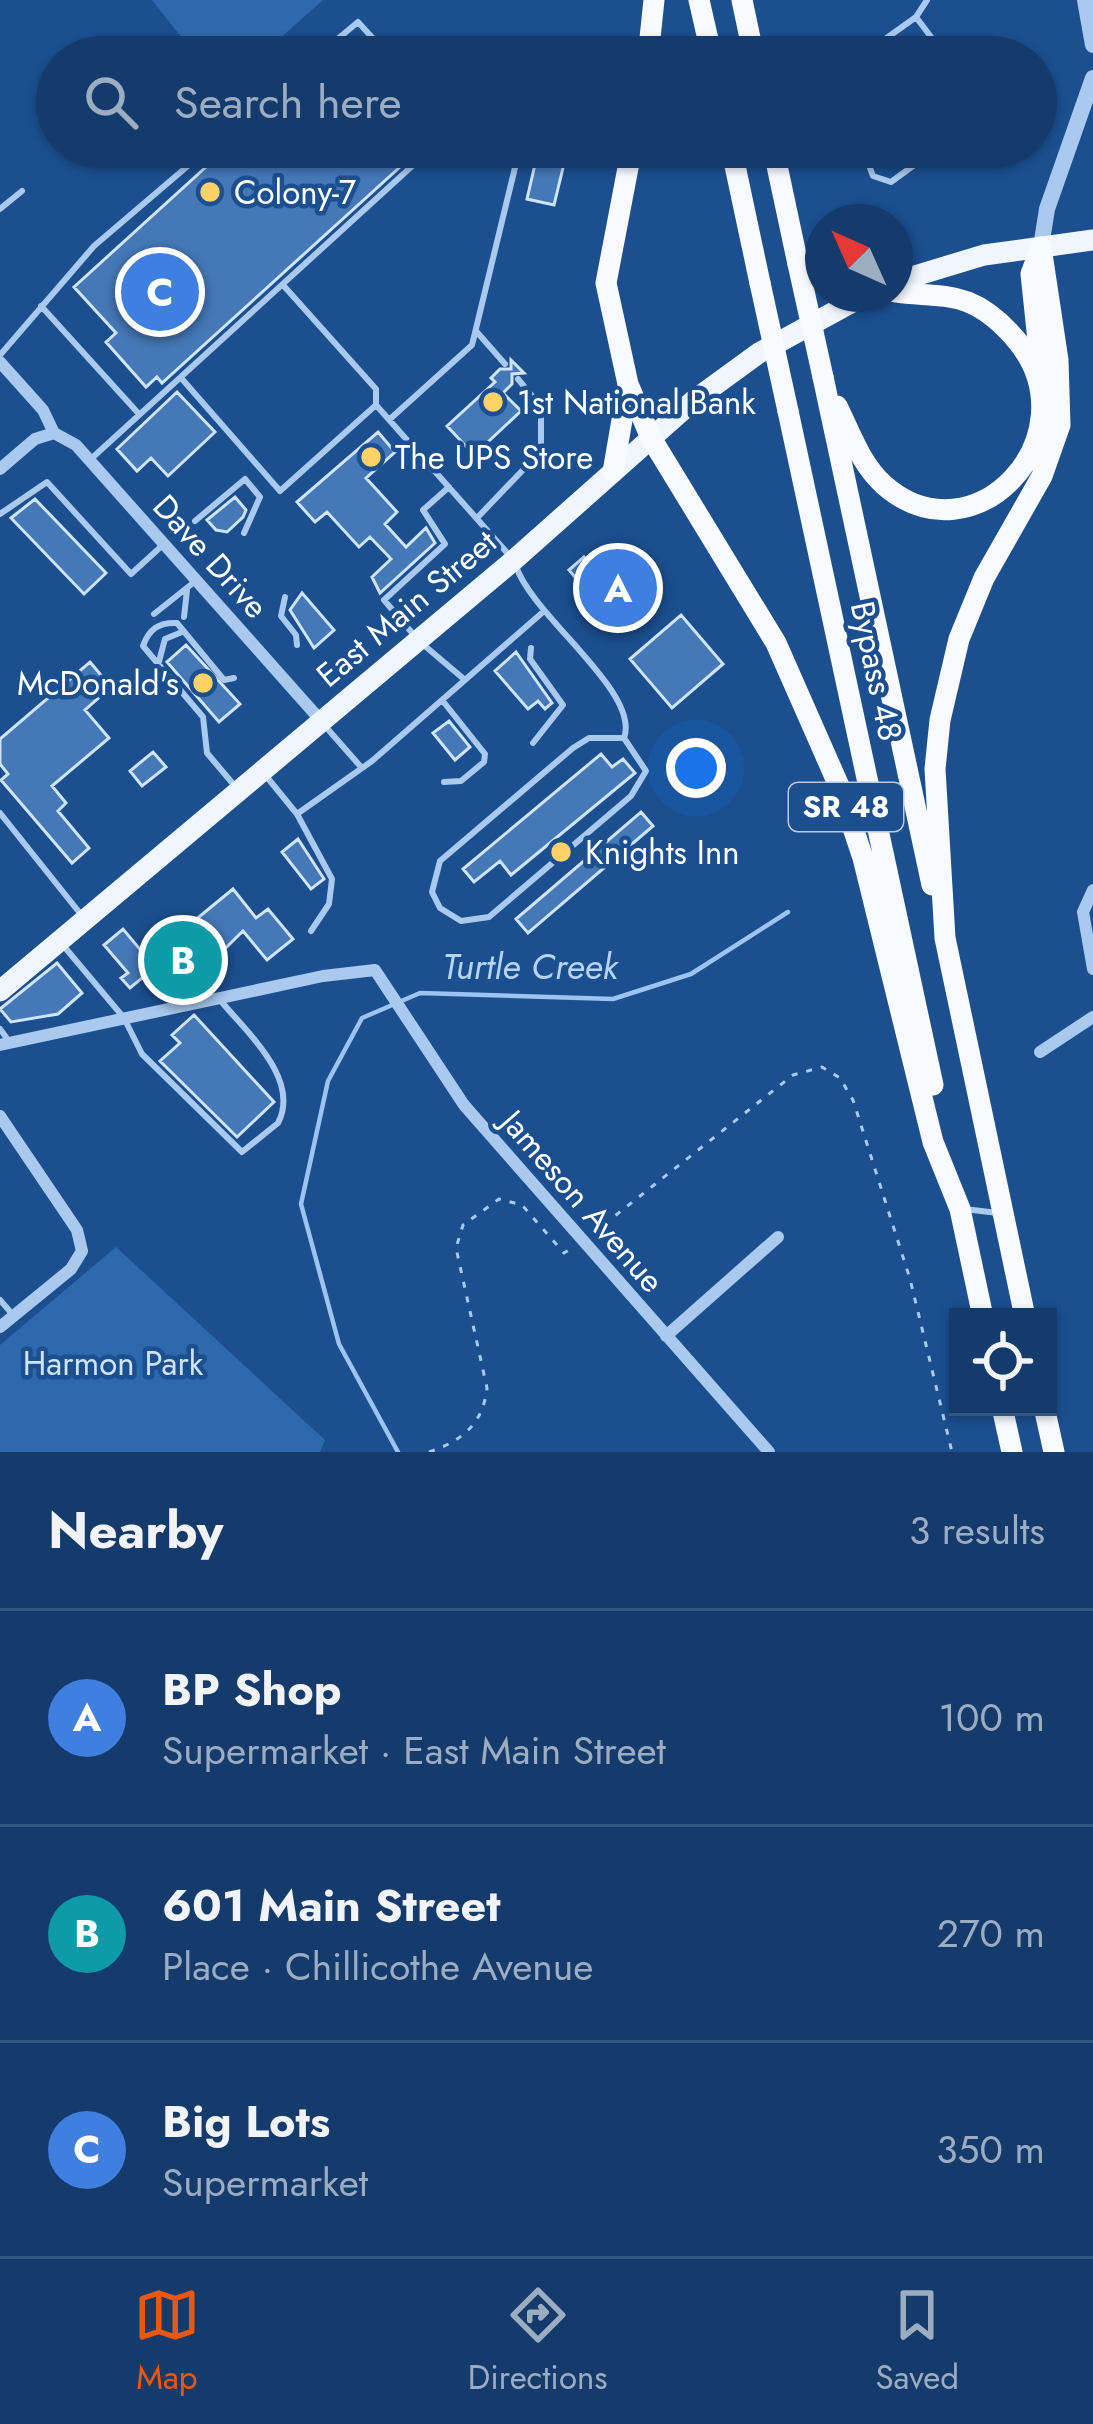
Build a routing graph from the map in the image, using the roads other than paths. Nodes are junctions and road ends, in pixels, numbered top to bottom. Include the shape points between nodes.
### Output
1 (654, 0) edge
2 (699, 0) edge
3 (742, 0) edge
4 (927, 0) edge
5 (1085, 0) edge
6 (916, 17) junction
7 (341, 36) edge
8 (371, 36) edge
9 (650, 36) edge
10 (707, 36) edge
11 (750, 36) edge
12 (889, 36) edge
13 (930, 36) edge
14 (1093, 45) edge
15 (1093, 78) edge
16 (185, 168) edge
17 (410, 168) edge
18 (515, 168) edge
19 (628, 168) edge
20 (735, 168) edge
21 (777, 168) edge
22 (870, 168) edge
23 (910, 168) edge
24 (22, 191) dead end
25 (0, 209) edge
26 (1093, 240) edge
27 (1042, 247) junction
28 (913, 277) edge
29 (283, 285) junction
30 (913, 294) edge
31 (41, 306) junction
32 (834, 312) edge
33 (475, 331) junction
34 (0, 359) edge
35 (505, 364) dead end
36 (823, 377) junction
37 (181, 378) junction
38 (518, 379) dead end
39 (628, 384) junction
40 (1043, 392) junction
41 (376, 405) junction
42 (140, 416) junction
43 (390, 420) junction
44 (54, 433) junction
45 (651, 438) junction
46 (90, 461) junction
47 (0, 469) edge
48 (613, 472) junction
49 (449, 487) junction
50 (0, 514) edge
51 (477, 518) junction
52 (195, 521) dead end
53 (244, 533) dead end
54 (165, 543) junction
55 (514, 560) junction
56 (193, 584) junction
57 (285, 596) dead end
58 (543, 612) junction
59 (154, 614) dead end
60 (184, 616) dead end
61 (185, 633) junction
62 (419, 641) junction
63 (297, 645) dead end
64 (531, 648) dead end
65 (158, 666) junction
66 (234, 678) dead end
67 (465, 680) junction
68 (442, 700) junction
69 (323, 723) junction
70 (624, 738) junction
71 (533, 742) dead end
72 (361, 767) junction
73 (264, 773) junction
74 (444, 782) dead end
75 (240, 792) junction
76 (0, 812) edge
77 (297, 814) junction
78 (1093, 890) edge
79 (85, 919) junction
80 (311, 932) dead end
81 (944, 938) junction
82 (59, 941) junction
83 (1093, 969) edge
84 (0, 991) edge
85 (219, 998) junction
86 (1093, 1017) edge
87 (124, 1018) junction
88 (2, 1038) edge
89 (1040, 1052) dead end
90 (0, 1116) edge
91 (960, 1209) junction
92 (1003, 1214) junction
93 (778, 1237) dead end
94 (0, 1300) edge
95 (981, 1308) edge
96 (1023, 1308) edge
97 (14, 1315) junction
98 (0, 1327) edge
99 (666, 1336) junction
100 (1004, 1416) edge
101 (1047, 1416) edge
102 (770, 1452) edge
103 (1012, 1452) edge
104 (1054, 1452) edge

1 - 9 highway
2 - 10 highway
3 - 11 highway
4 - 6 lane
5 - 14 street
6 - 12 lane
6 - 13 lane
7 - 8 lane via 358,22
15 - 27 street via 1047,208
16 - 31 lane via 94,246
17 - 29 lane
18 - 33 lane
19 - 39 highway via 606,283
20 - 91 highway, Bypass 48, bridge
21 - 36 highway, Bypass 48, bridge
22 - 23 lane via 890,182
24 - 25 lane
26 - 27 main road
27 - 28 main road
27 - 40 highway via 1031,274
27 - 81 highway, SR 48 via 1060,425 1042,476 984,578 947,679 935,769
29 - 37 lane
29 - 41 lane via 376,389
30 - 40 highway via 948,297 994,317 1028,354
31 - 34 lane
31 - 42 lane
32 - 45 main road, East Main Street via 758,352
33 - 35 lane
33 - 43 lane via 472,345
34 - 44 street, Dave Drive
36 - 40 highway via 873,473 903,497 946,508 995,495 1019,476 1041,435
36 - 81 highway, Bypass 48
37 - 41 lane via 280,491
37 - 42 lane
38 - 51 lane via 541,407 541,451
39 - 45 highway
39 - 48 highway
41 - 43 lane
42 - 46 lane
43 - 49 lane
44 - 46 street, Dave Drive
44 - 47 street
45 - 48 main road, East Main Street
45 - 91 highway, SR 48 via 776,643 839,786 933,1142
46 - 54 street, Dave Drive
48 - 55 main road, East Main Street
49 - 51 lane
49 - 62 lane via 423,510 445,544 385,600
50 - 54 lane via 46,482 130,574
51 - 55 lane
52 - 53 lane via 244,479 260,497
54 - 56 street, Dave Drive
55 - 58 lane via 524,591
55 - 62 main road, East Main Street
56 - 59 lane
56 - 60 lane
56 - 69 street, Dave Drive
57 - 63 lane via 281,616
58 - 67 lane
58 - 70 lane via 626,710
61 - 65 lane via 165,639
61 - 65 lane via 167,622 147,635 143,646
61 - 66 lane via 224,680
62 - 67 lane
62 - 69 main road, East Main Street
64 - 71 lane via 530,659 563,705
65 - 75 lane via 202,717 207,752
67 - 68 lane
68 - 72 lane
68 - 74 lane via 485,754 461,781
69 - 72 lane
69 - 73 main road, East Main Street
70 - 70 lane via 573,748 440,862 432,892 440,908 460,921 489,917 632,796 646,771
72 - 77 lane
73 - 75 main road, East Main Street
73 - 77 lane
75 - 79 main road, East Main Street
76 - 79 lane
77 - 80 lane via 332,879 329,904
78 - 83 street via 1083,911
79 - 82 main road, East Main Street
81 - 92 highway, SR 48
82 - 84 main road, East Main Street
82 - 87 lane
85 - 87 street
85 - 87 lane via 271,1062 283,1094 278,1123 242,1151 142,1054
85 - 99 street, Jameson Avenue via 376,970 452,1090
86 - 89 street
87 - 88 street
90 - 97 street via 81,1240 71,1269
91 - 92 lane
91 - 95 highway, SR 48
92 - 96 highway, SR 48
93 - 99 street
94 - 97 lane
97 - 98 street
99 - 102 street, Jameson Avenue
100 - 103 highway
101 - 104 highway

